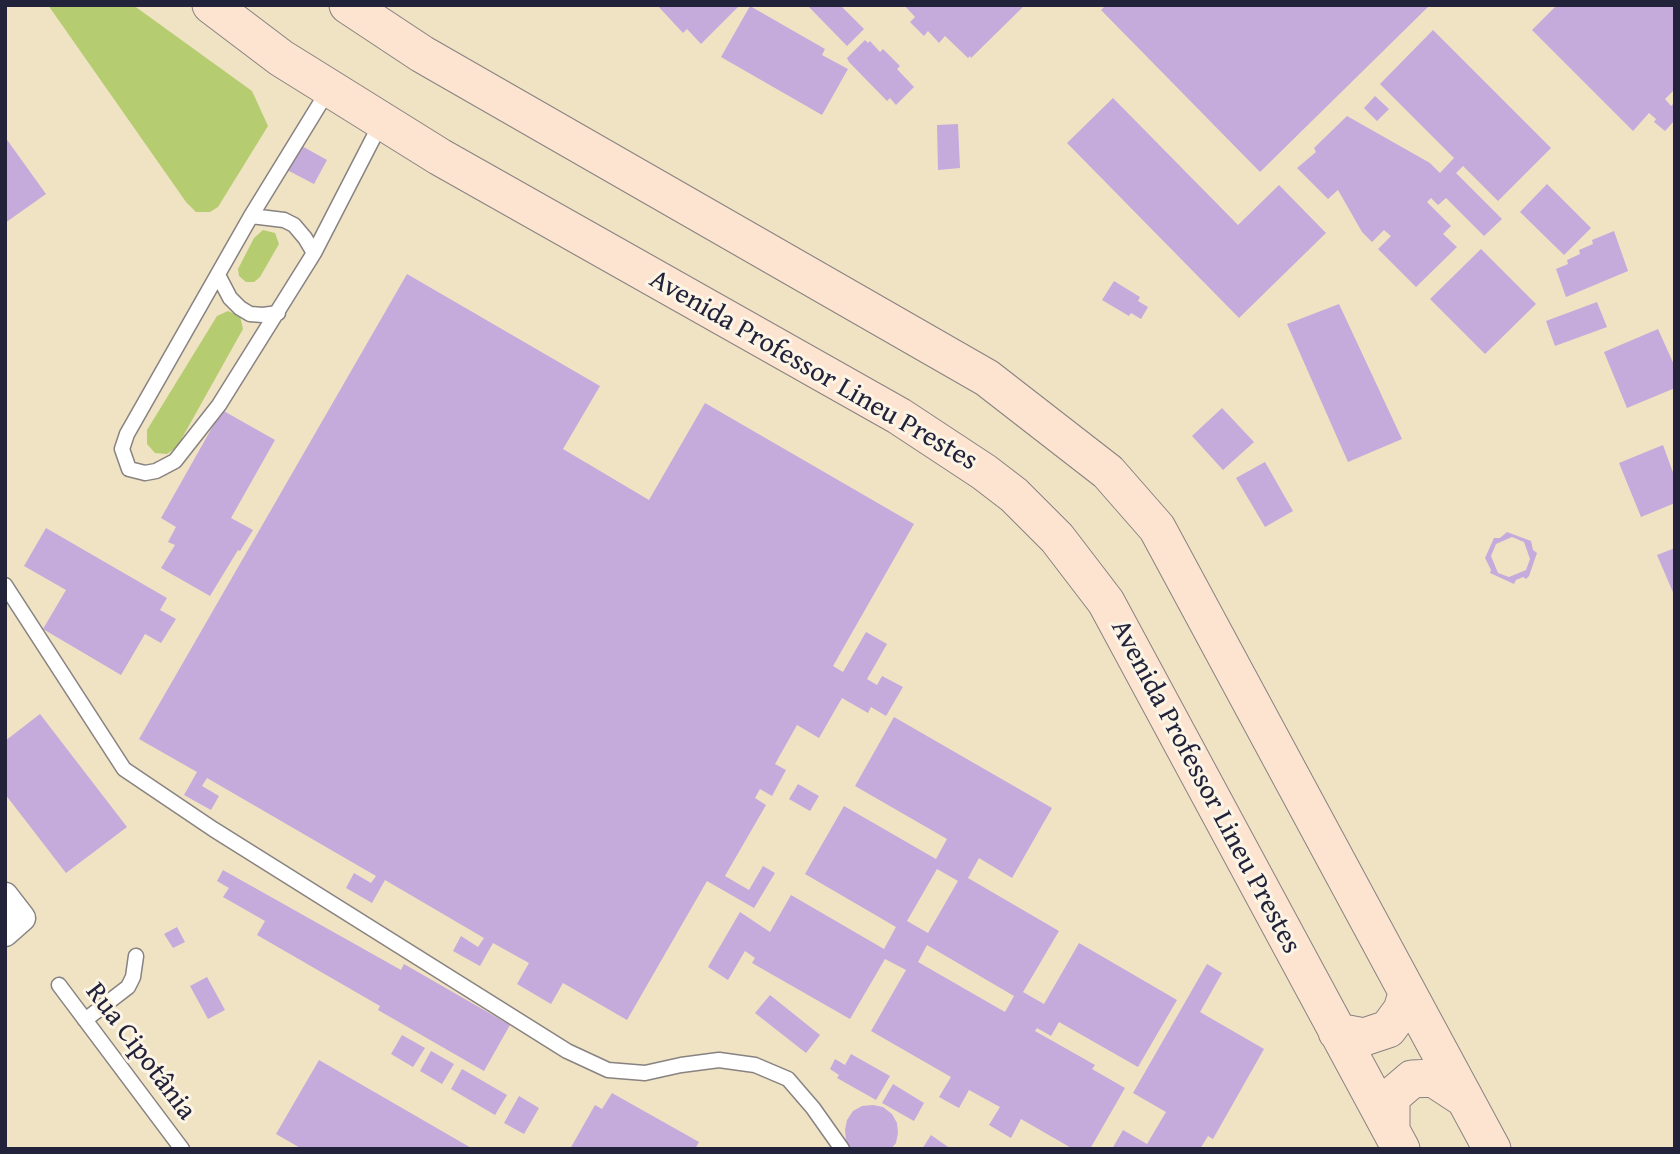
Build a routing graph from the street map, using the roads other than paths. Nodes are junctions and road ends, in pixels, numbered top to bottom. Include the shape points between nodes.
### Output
1 (211, 5) edge
2 (348, 5) edge
3 (330, 88) junction
4 (383, 120) junction
5 (251, 216) junction
6 (314, 253) junction
7 (218, 275) junction
8 (278, 313) junction
9 (5, 585) edge
10 (5, 896) edge
11 (14, 925) edge
12 (136, 956) dead end
13 (59, 985) dead end
14 (1407, 994) junction
15 (85, 1020) junction
16 (1337, 1032) junction
17 (1462, 1097) junction
18 (1396, 1140) edge
19 (182, 1149) edge
20 (842, 1149) edge
21 (1492, 1149) edge

1 - 3 street, Avenida Professor Lineu Prestes
2 - 14 street via 422,54 988,378 1108,472 1157,528
3 - 4 street, Avenida Professor Lineu Prestes
3 - 5 lane
4 - 6 lane
4 - 16 street, Avenida Professor Lineu Prestes via 440,157 899,416 1014,495 1057,538 1106,602
5 - 6 lane via 294,225
5 - 7 lane
6 - 8 lane
7 - 8 lane via 240,309 250,314
7 - 8 lane via 127,434 122,449 129,469 145,473 175,461 219,405
9 - 20 lane via 124,769 202,822 567,1051 608,1070 645,1073 719,1060 755,1065 788,1079
10 - 11 street
12 - 15 lane via 128,988
13 - 15 lane, Rua Cipotânia
14 - 16 street via 1388,1029 1364,1037
14 - 17 street
15 - 19 lane, Rua Cipotânia
16 - 18 street, Avenida Professor Lineu Prestes
17 - 18 street via 1433,1078 1412,1079 1391,1097
17 - 21 street

